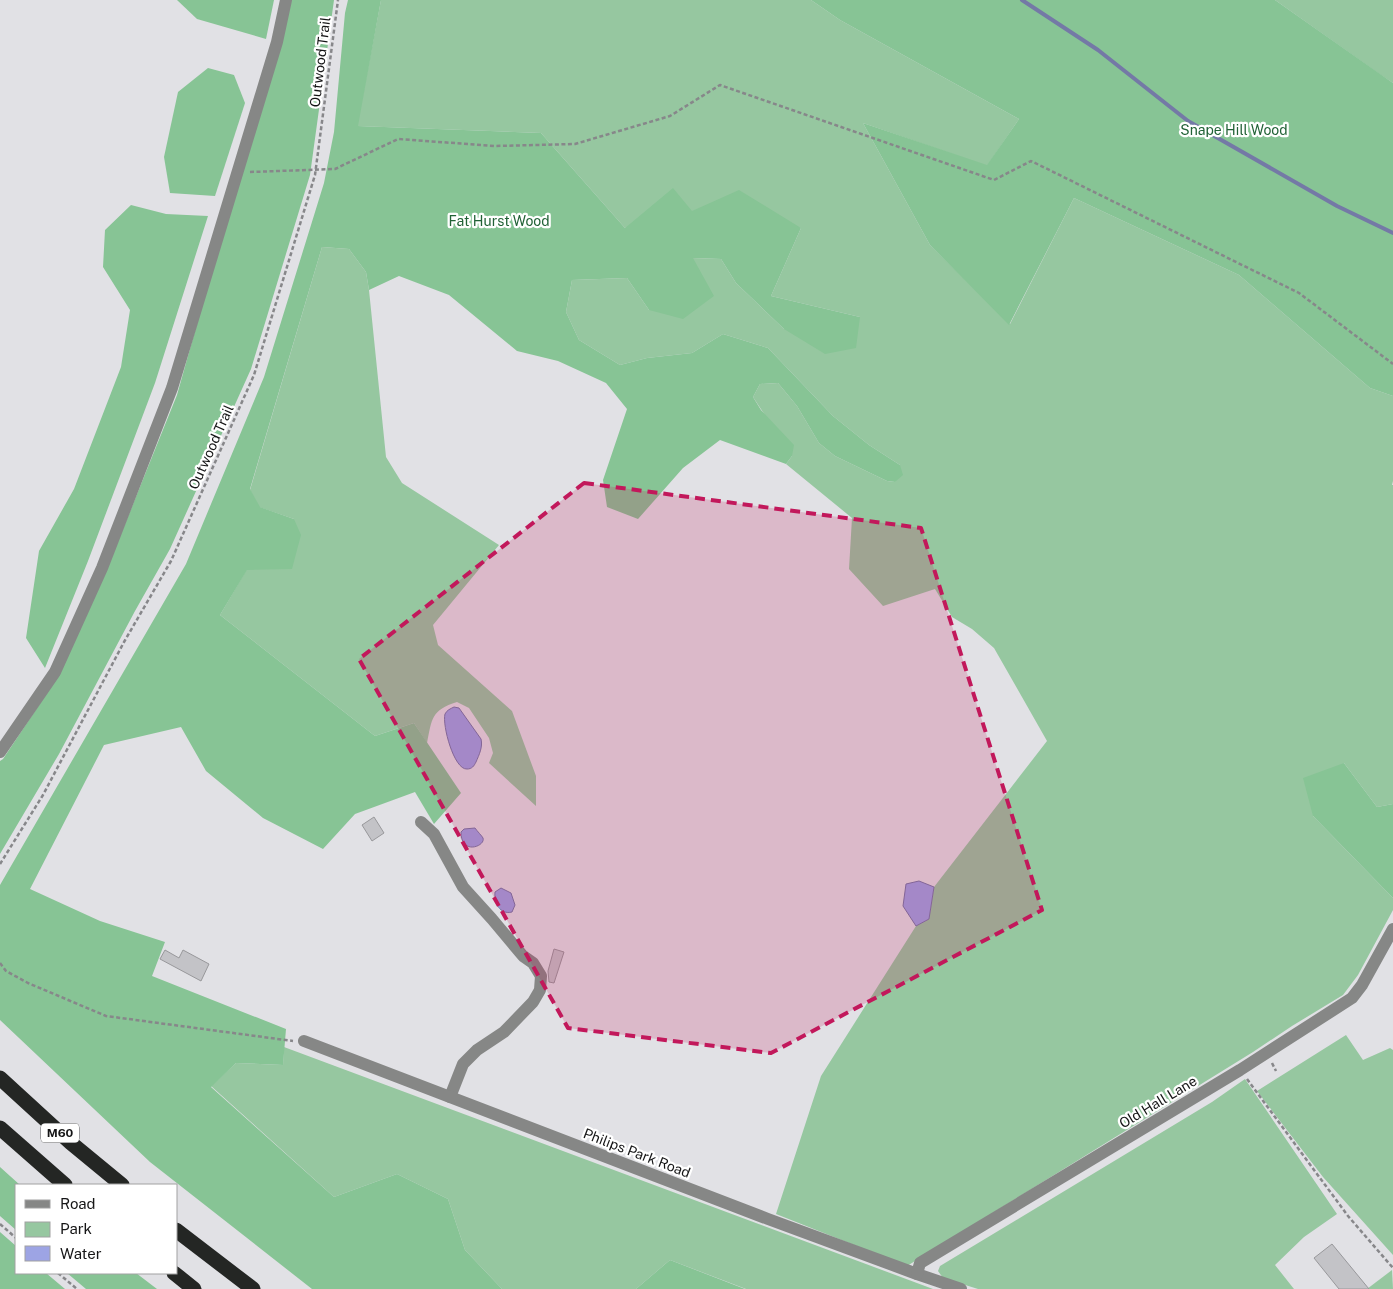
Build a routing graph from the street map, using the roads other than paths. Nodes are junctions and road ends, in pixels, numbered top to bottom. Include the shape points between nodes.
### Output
1 (286, 0) edge
2 (0, 752) edge
3 (421, 822) dead end
4 (1393, 930) edge
5 (304, 1041) road end
6 (0, 1078) edge
7 (450, 1096) junction
8 (0, 1128) edge
9 (64, 1184) edge
10 (121, 1184) edge
11 (178, 1232) edge
12 (175, 1274) edge
13 (917, 1274) junction
14 (194, 1289) edge
15 (253, 1289) edge
16 (961, 1289) edge

1 - 2 street via 277,42 172,388 102,568 55,672
3 - 7 street via 434,834 463,887 541,976 540,990 533,1002 504,1032 463,1064
4 - 13 street, Old Hall Lane via 1352,998 1240,1070 920,1263
5 - 7 street, Philips Park Road
6 - 10 highway, M60 via 70,1143
7 - 13 street, Philips Park Road
8 - 9 highway, M60
11 - 15 highway
12 - 14 highway
13 - 16 street, Philips Park Road

